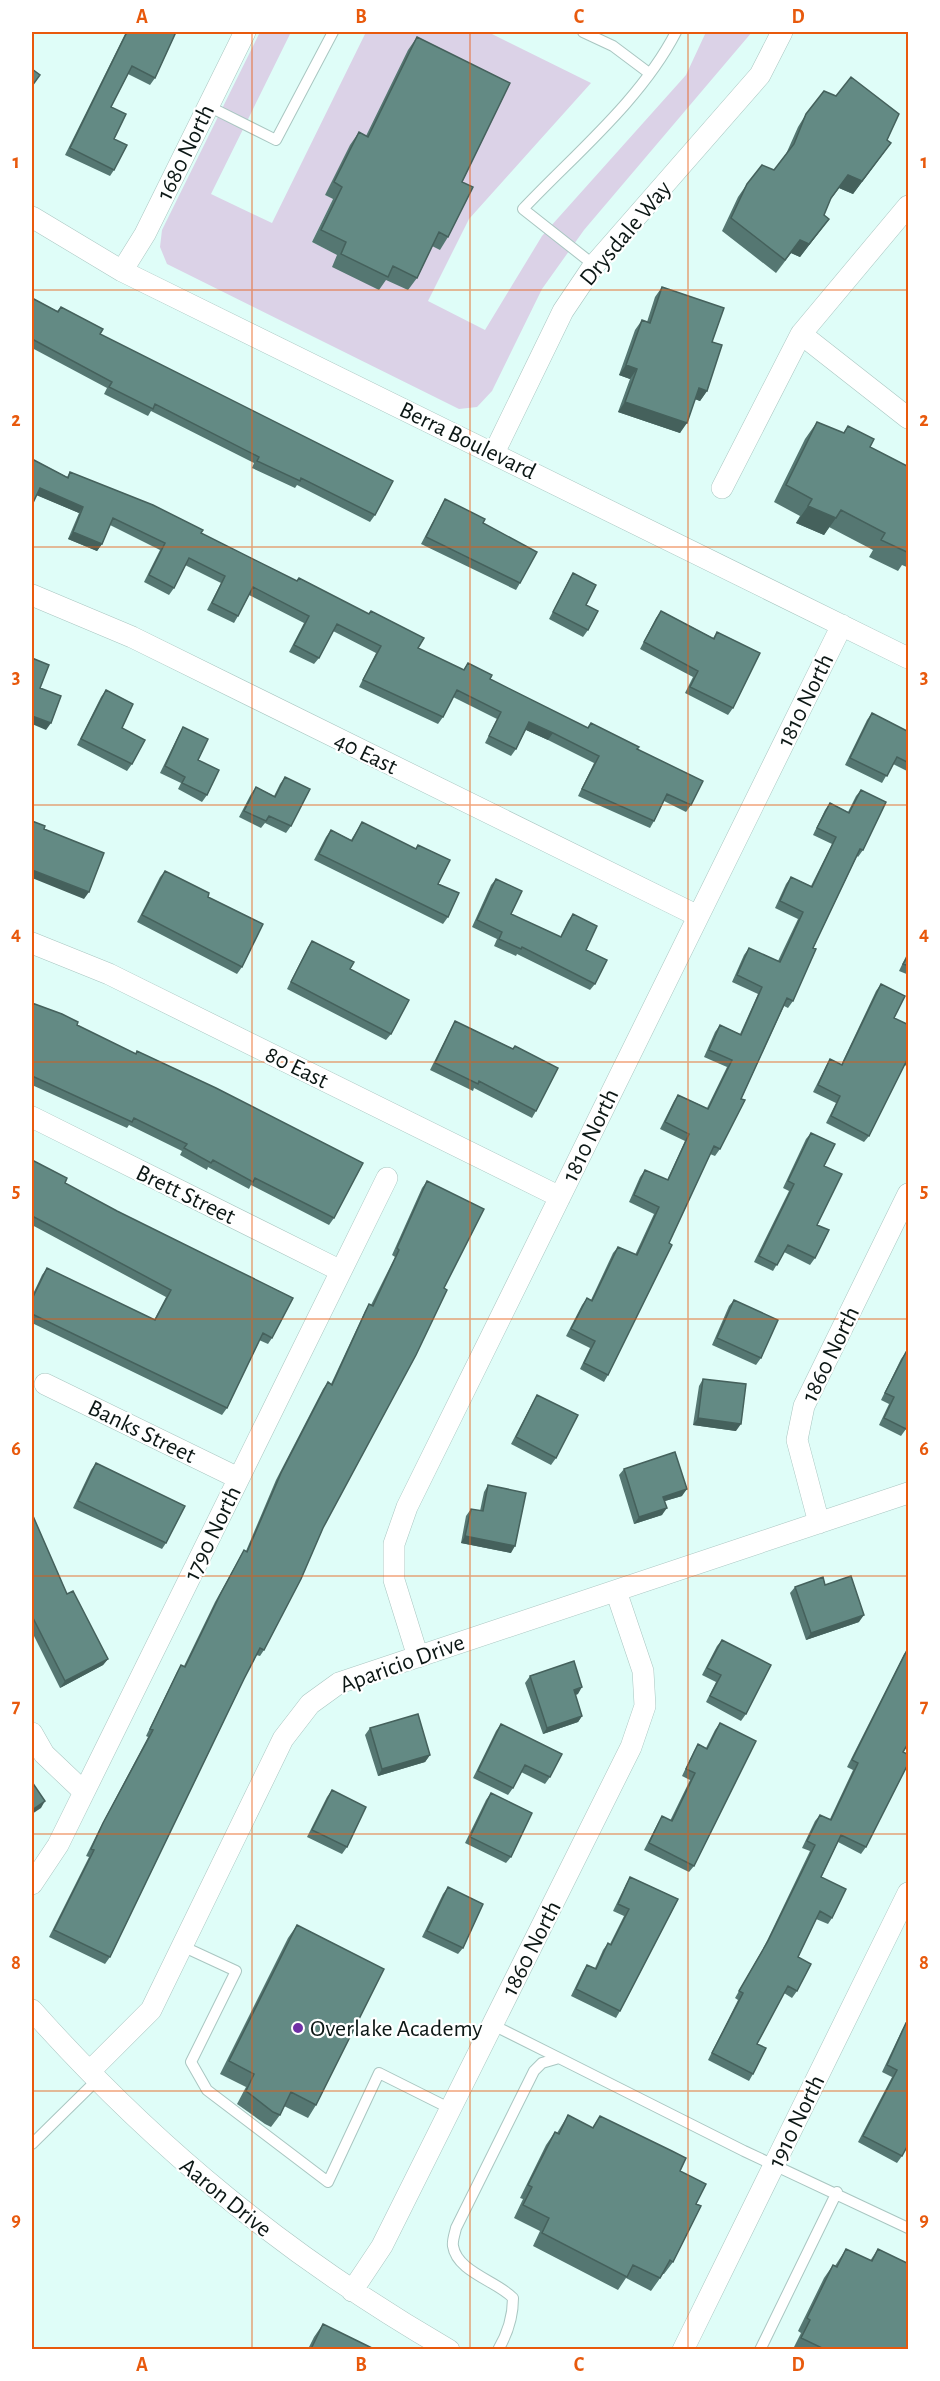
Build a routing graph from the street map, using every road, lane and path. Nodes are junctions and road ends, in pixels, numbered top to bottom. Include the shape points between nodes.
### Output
1 (245, 32) edge
2 (333, 32) edge
3 (583, 32) edge
4 (676, 32) edge
5 (782, 32) edge
6 (649, 73) junction
7 (208, 106) junction
8 (909, 206) edge
9 (32, 217) edge
10 (594, 265) junction
11 (122, 271) junction
12 (801, 334) junction
13 (909, 418) edge
14 (494, 453) junction
15 (722, 488) dead end
16 (32, 595) edge
17 (842, 625) junction
18 (909, 658) edge
19 (698, 916) junction
20 (32, 943) edge
21 (32, 1117) edge
22 (387, 1178) dead end
23 (909, 1194) edge
24 (560, 1197) junction
25 (341, 1271) junction
26 (45, 1384) dead end
27 (238, 1478) junction
28 (909, 1493) edge
29 (819, 1523) junction
30 (616, 1590) junction
31 (418, 1657) junction
32 (32, 1733) edge
33 (84, 1792) junction
34 (32, 1884) edge
35 (909, 1893) edge
36 (182, 1946) junction
37 (32, 2010) edge
38 (493, 2025) junction
39 (558, 2058) junction
40 (94, 2075) junction
41 (451, 2109) junction
42 (32, 2144) edge
43 (774, 2164) junction
44 (837, 2192) junction
45 (909, 2228) edge
46 (352, 2291) junction
47 (449, 2349) edge
48 (498, 2349) edge
49 (682, 2349) edge
50 (760, 2349) edge

1 - 7 street, 1680 North
2 - 7 lane via 276,140
3 - 6 lane via 613,46
4 - 6 lane
5 - 10 street, Drysdale Way via 753,82
6 - 10 lane via 523,209
7 - 11 street, 1680 North via 145,234
8 - 12 street
9 - 11 street, Berra Boulevard
10 - 14 street, Drysdale Way via 563,311
11 - 14 street, Berra Boulevard
12 - 13 street
12 - 15 street
14 - 17 street, Berra Boulevard
16 - 19 street, 40 East via 132,637
17 - 18 street, Berra Boulevard
17 - 19 street, 1810 North
19 - 24 street, 1810 North
20 - 24 street, 80 East via 109,974
21 - 25 street, Brett Street
22 - 25 street, 1790 North
23 - 29 street, 1860 North via 804,1406 797,1440
24 - 31 street, 1810 North via 407,1507 394,1544 394,1580
25 - 27 street, 1790 North
26 - 27 street, Banks Street
27 - 33 street, 1790 North
28 - 29 street, Aparicio Drive
29 - 30 street, Aparicio Drive
30 - 31 street, Aparicio Drive
30 - 38 street, 1860 North via 643,1671 645,1706 632,1747
31 - 36 street, Aparicio Drive via 339,1683 310,1704 283,1739
32 - 33 street via 44,1754
33 - 34 street, 1790 North via 58,1845
35 - 43 street, 1910 North
36 - 40 street, Aparicio Drive via 151,2010
36 - 41 lane via 236,1971 191,2062 207,2090 328,2182 379,2073
37 - 40 street, Aaron Drive
38 - 39 lane
38 - 41 street, 1860 North
39 - 43 lane
39 - 48 lane via 542,2063 534,2071 456,2228 453,2246 459,2260 513,2298 506,2337
40 - 42 lane
40 - 46 street, Aaron Drive via 213,2189
41 - 46 street, 1860 North via 382,2246
43 - 44 lane
43 - 49 street, 1910 North
44 - 45 lane
44 - 50 lane
46 - 47 street, Aaron Drive

